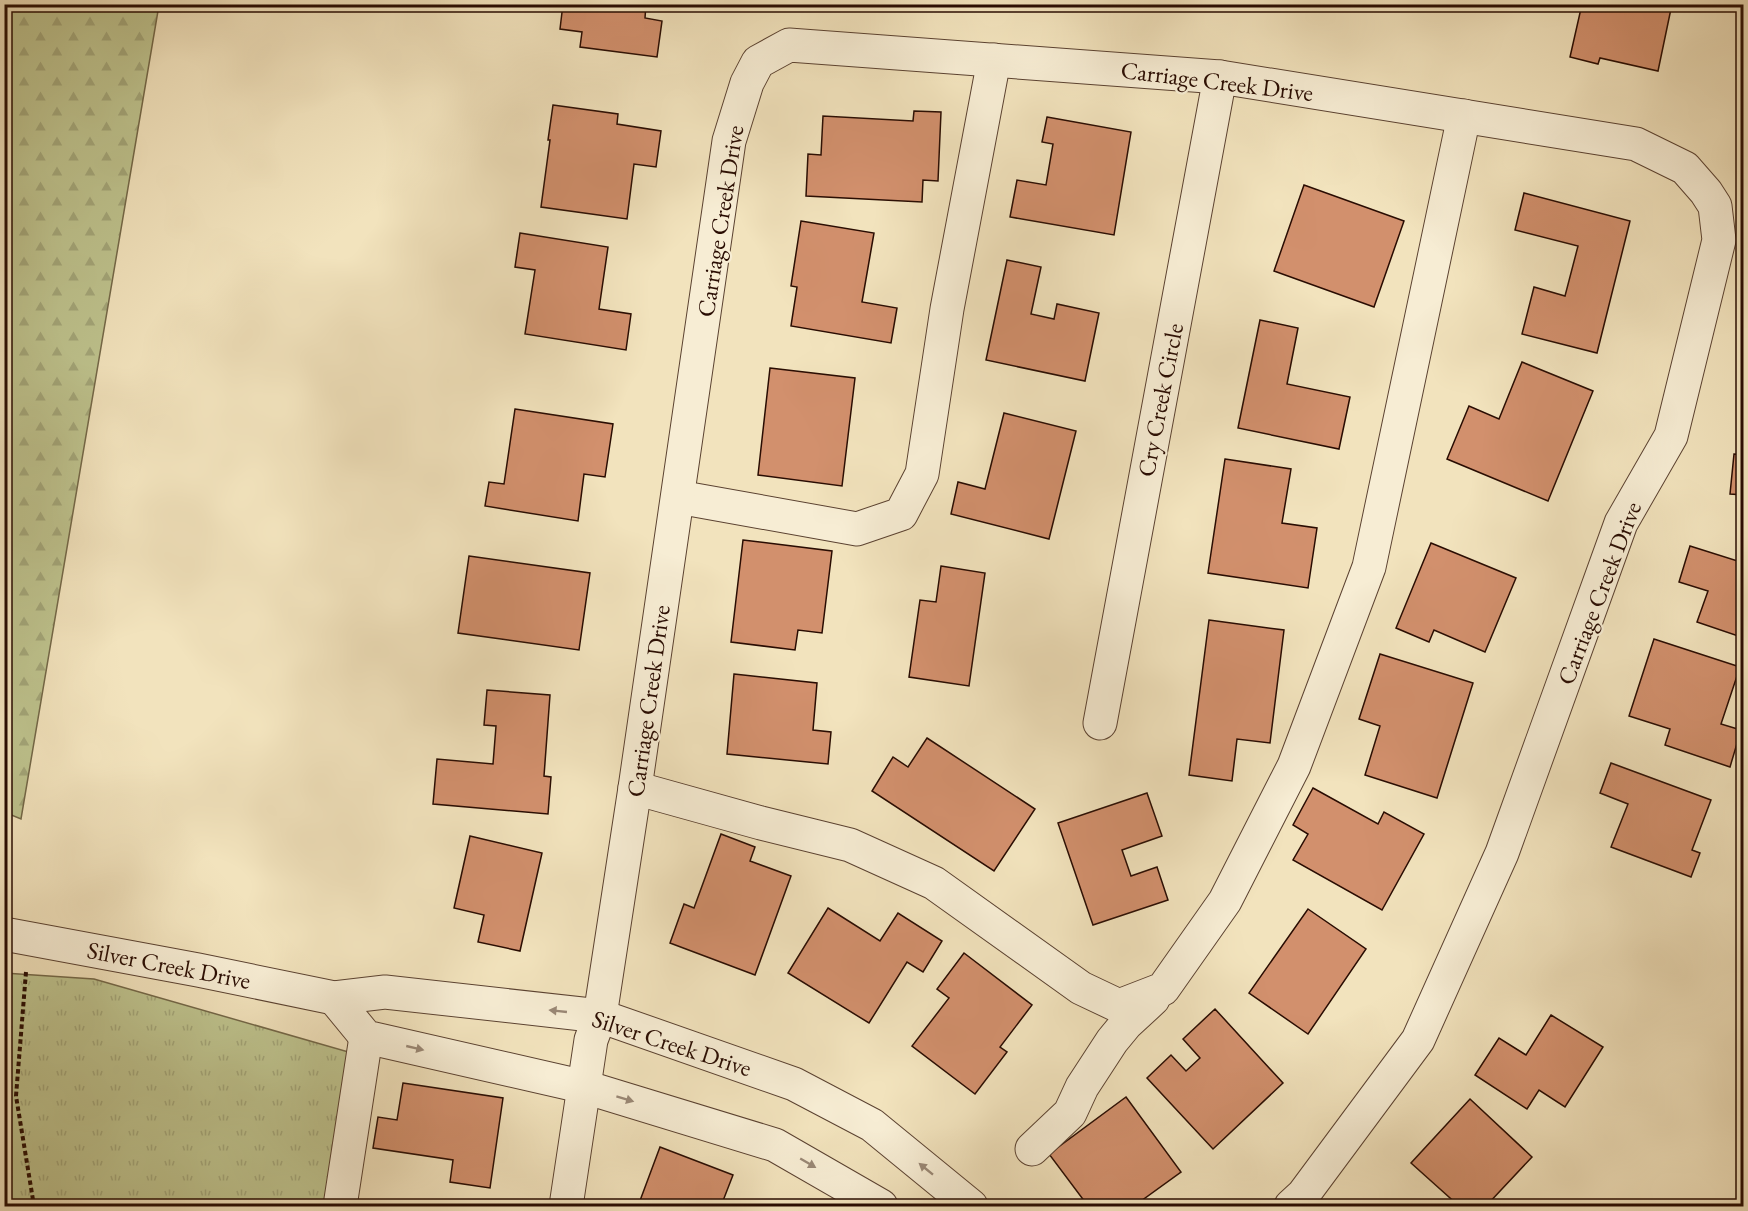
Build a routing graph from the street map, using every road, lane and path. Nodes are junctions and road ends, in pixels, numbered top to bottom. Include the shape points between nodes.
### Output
1 (994, 60) junction
2 (1220, 77) junction
3 (1464, 116) junction
4 (678, 497) junction
5 (1100, 723) dead end
6 (635, 788) junction
7 (17, 936) edge
8 (1163, 989) junction
9 (334, 998) junction
10 (600, 1016) junction
11 (366, 1037) junction
12 (585, 1087) junction
13 (1032, 1149) dead end
14 (34, 1206) edge
15 (339, 1206) edge
16 (566, 1206) edge
17 (881, 1206) edge
18 (971, 1206) edge
19 (1291, 1206) edge

1 - 2 street, Carriage Creek Drive
1 - 4 street, Carriage Creek Drive via 789,45 758,62 747,83 729,141
1 - 4 street via 947,309 922,474 901,514 857,530
2 - 3 street, Carriage Creek Drive
2 - 5 street, Cry Creek Circle
3 - 8 street via 1369,567 1294,766 1225,901
3 - 19 street, Carriage Creek Drive via 1636,144 1685,168 1706,192 1715,206 1719,240 1671,436 1621,523 1502,853 1418,1040
4 - 6 street, Carriage Creek Drive
6 - 8 street via 850,845 871,854 934,883 1081,988 1119,1006
6 - 10 street, Carriage Creek Drive
7 - 9 street, Silver Creek Drive
7 - 14 path via 16,1096
8 - 13 street via 1112,1041 1070,1113
10 -> 9 street, Silver Creek Drive via 385,992
9 - 11 street
10 - 12 street, Carriage Creek Drive via 591,1040
18 -> 10 street, Silver Creek Drive via 872,1125 794,1084
11 -> 12 street
11 - 15 street
12 - 16 street, Carriage Creek Drive
12 -> 17 street via 775,1145

